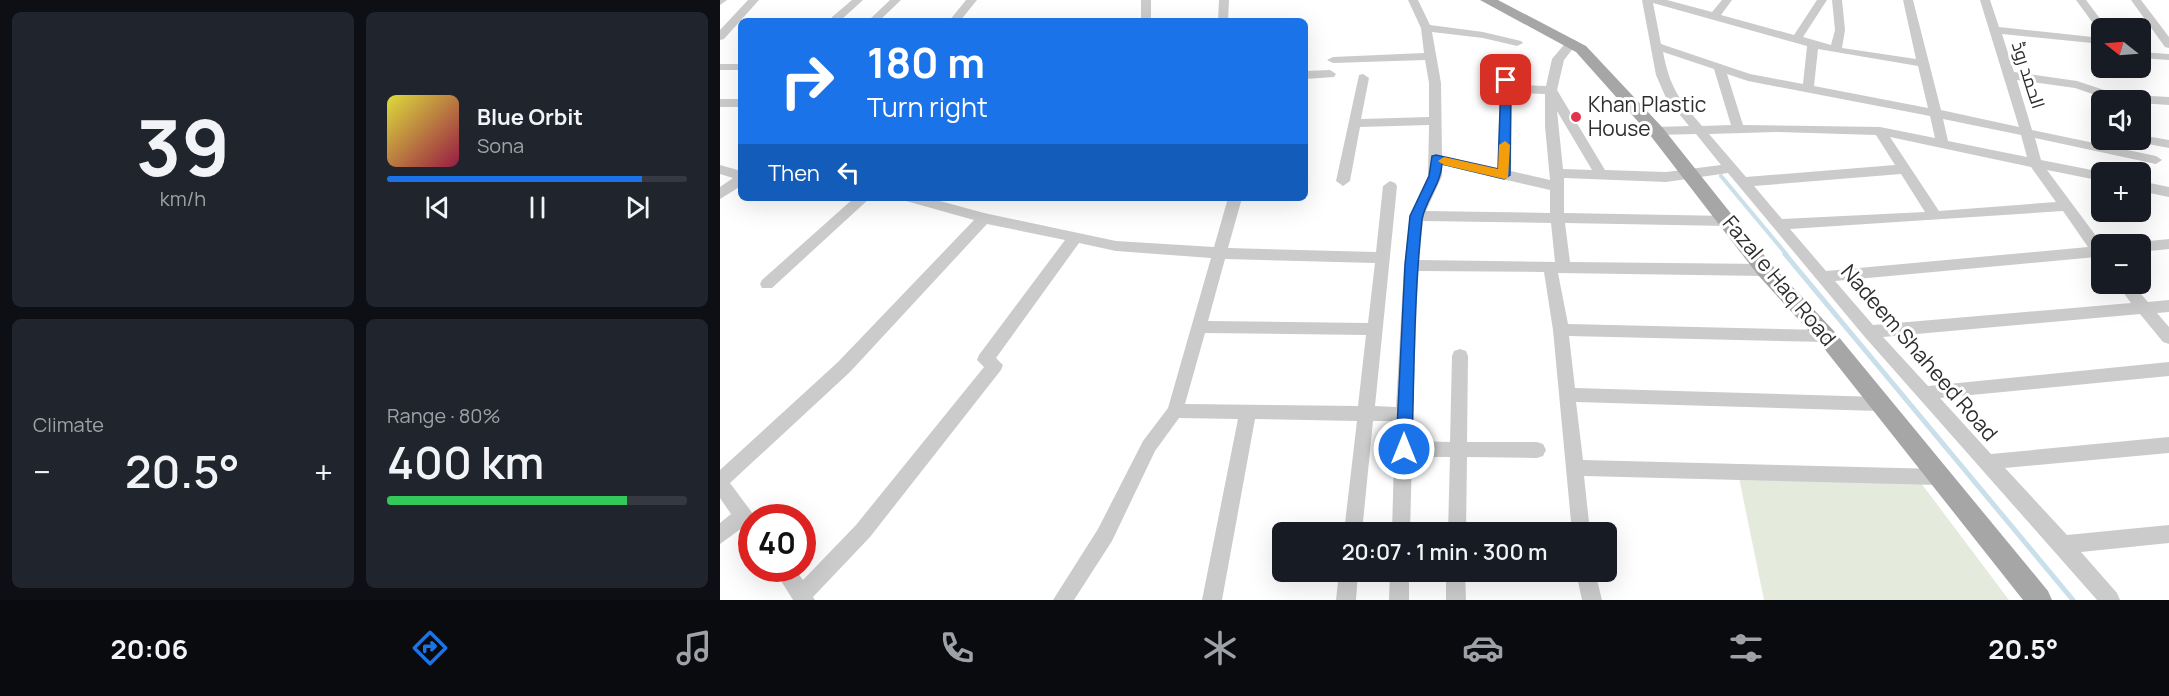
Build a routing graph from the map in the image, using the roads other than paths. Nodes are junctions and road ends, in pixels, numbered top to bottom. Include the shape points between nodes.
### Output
1 (754, 0) edge
2 (858, 0) edge
3 (896, 0) edge
4 (972, 0) edge
5 (1146, 0) edge
6 (1224, 0) edge
7 (1413, 0) edge
8 (1489, 0) edge
9 (1647, 0) edge
10 (1655, 0) edge
11 (1727, 0) edge
12 (1822, 0) edge
13 (1837, 0) edge
14 (1908, 0) edge
15 (1985, 0) edge
16 (2081, 0) edge
17 (2136, 0) edge
18 (1714, 17) junction
19 (837, 18) edge
20 (876, 18) edge
21 (957, 18) edge
22 (1146, 18) edge
23 (1223, 18) edge
24 (2094, 18) edge
25 (1426, 28) junction
26 (1995, 30) junction
27 (738, 33) edge
28 (723, 34) edge
29 (2091, 39) edge
30 (1796, 40) junction
31 (1572, 42) junction
32 (1517, 43) dead end
33 (1813, 44) junction
34 (2169, 45) edge
35 (1657, 46) junction
36 (1836, 50) junction
37 (1431, 56) junction
38 (2151, 56) edge
39 (2169, 57) edge
40 (1332, 60) dead end
41 (1922, 63) junction
42 (720, 67) edge
43 (738, 67) edge
44 (1719, 67) junction
45 (1330, 74) dead end
46 (1308, 75) edge
47 (2009, 75) junction
48 (1363, 78) dead end
49 (1808, 89) junction
50 (1551, 90) junction
51 (2169, 101) edge
52 (738, 103) edge
53 (720, 104) edge
54 (1935, 113) junction
55 (1435, 122) junction
56 (1354, 123) junction
57 (1738, 128) junction
58 (1700, 130) junction
59 (1656, 131) junction
60 (1880, 131) junction
61 (2026, 132) junction
62 (2151, 141) edge
63 (2169, 144) edge
64 (1943, 145) junction
65 (1436, 159) junction
66 (2156, 160) dead end
67 (2034, 162) junction
68 (1733, 168) junction
69 (720, 169) edge
70 (1903, 169) junction
71 (1600, 173) junction
72 (1504, 175) junction
73 (1689, 175) junction
74 (2091, 175) edge
75 (738, 176) edge
76 (738, 179) edge
77 (1556, 180) junction
78 (1343, 181) dead end
79 (1745, 182) junction
80 (1390, 186) dead end
81 (2151, 188) edge
82 (2169, 192) edge
83 (720, 194) edge
84 (860, 201) edge
85 (922, 201) edge
86 (1234, 201) edge
87 (2066, 206) junction
88 (1417, 216) junction
89 (1935, 216) junction
90 (984, 218) junction
91 (1557, 218) junction
92 (1728, 221) junction
93 (1780, 224) junction
94 (1074, 239) junction
95 (2091, 240) edge
96 (2169, 244) edge
97 (2151, 246) edge
98 (1219, 253) junction
99 (2091, 254) edge
100 (1382, 258) junction
101 (1411, 265) junction
102 (1556, 267) junction
103 (1766, 270) junction
104 (1823, 277) junction
105 (767, 284) dead end
106 (2132, 294) edge
107 (2169, 306) edge
108 (2144, 308) junction
109 (1198, 327) junction
110 (1375, 329) junction
111 (1561, 330) junction
112 (1869, 332) junction
113 (1826, 336) junction
114 (2169, 338) edge
115 (1460, 356) dead end
116 (2169, 369) edge
117 (1924, 393) junction
118 (1568, 395) junction
119 (1879, 404) junction
120 (1175, 411) junction
121 (1248, 412) junction
122 (1404, 414) junction
123 (1366, 415) junction
124 (2169, 445) edge
125 (1404, 449) junction
126 (1458, 450) junction
127 (1537, 450) dead end
128 (1987, 462) junction
129 (1576, 468) junction
130 (1939, 477) junction
131 (720, 482) edge
132 (738, 508) edge
133 (1354, 522) edge
134 (1401, 522) edge
135 (1457, 522) edge
136 (1580, 522) edge
137 (738, 526) edge
138 (2169, 534) edge
139 (720, 535) edge
140 (2063, 545) junction
141 (792, 582) edge
142 (1348, 582) edge
143 (1400, 582) edge
144 (1456, 582) edge
145 (1589, 582) edge
146 (803, 598) edge
147 (1063, 600) edge
148 (1212, 600) edge
149 (1346, 600) edge
150 (1399, 600) edge
151 (1456, 600) edge
152 (1592, 600) edge
153 (2039, 600) edge
154 (2110, 600) edge

1 - 28 street
2 - 19 street
3 - 20 street
4 - 21 street
5 - 22 street
6 - 23 street
7 - 25 street
8 - 31 main road, Fazal e Haq Road
9 - 35 street, Nadeem Shaheed Road
10 - 18 street
11 - 18 street
12 - 30 street
13 - 36 street via 1840,30
14 - 41 street
15 - 26 street, الحمد روڈ
16 - 24 street
17 - 34 street
18 - 30 street
25 - 32 street
25 - 37 street
26 - 29 street
26 - 47 street, الحمد روڈ
27 - 28 street
30 - 33 street
31 - 50 street via 1558,59
31 - 59 main road, Fazal e Haq Road
33 - 36 street
33 - 49 street
35 - 44 street
35 - 58 street, Nadeem Shaheed Road via 1662,75 1672,98
36 - 41 street
37 - 40 street
37 - 55 street
38 - 39 street
41 - 54 street
42 - 43 street
44 - 49 street
44 - 57 street
45 - 46 street
47 - 51 street via 2077,85 2115,98
47 - 61 street, الحمد روڈ
48 - 56 street
49 - 54 street
50 - 71 street
50 - 72 street via 1506,84
50 - 77 street
52 - 53 street
54 - 61 street
54 - 64 street
55 - 56 street
55 - 65 street
56 - 78 street
57 - 58 street
57 - 60 street
58 - 59 street
58 - 68 street, Nadeem Shaheed Road
59 - 73 main road, Fazal e Haq Road
60 - 64 street
60 - 70 street
61 - 66 street
61 - 67 street, الحمد روڈ
62 - 63 street
64 - 67 street
65 - 72 street
65 - 88 street via 1435,176
67 - 74 street
67 - 87 street
68 - 73 street
68 - 79 street, Nadeem Shaheed Road
69 - 75 street
70 - 79 street
70 - 89 street
71 - 73 street
71 - 77 street
72 - 77 street
73 - 92 main road, Fazal e Haq Road
76 - 83 street
77 - 91 street
79 - 93 street, Nadeem Shaheed Road
80 - 100 street
81 - 82 street
84 - 105 street
85 - 90 street
86 - 98 street
87 - 89 street
87 - 95 street
88 - 91 street
88 - 101 street
89 - 93 street
90 - 94 street
90 - 131 street via 844,367
91 - 92 street
91 - 102 street
92 - 103 main road, Fazal e Haq Road
93 - 104 street, Nadeem Shaheed Road
94 - 98 street
94 - 146 street via 985,360 995,364 863,531
96 - 97 street
98 - 100 street
98 - 109 street
99 - 104 street
100 - 110 street
101 - 102 street
101 - 122 street
102 - 103 street
102 - 111 street
103 - 113 main road, Fazal e Haq Road
104 - 112 street, Nadeem Shaheed Road
106 - 108 street
107 - 108 street
108 - 112 street
108 - 114 street
109 - 110 street
109 - 120 street
110 - 123 street
111 - 113 street
111 - 118 street
112 - 117 street, Nadeem Shaheed Road
113 - 119 main road, Fazal e Haq Road
115 - 126 street
116 - 117 street
117 - 128 street, Nadeem Shaheed Road
118 - 119 street
118 - 129 street
119 - 130 main road, Fazal e Haq Road
120 - 121 street
120 - 147 street via 1149,446 1105,534
121 - 123 street
121 - 148 street
122 - 123 street
122 - 125 street
123 - 133 street
124 - 128 street
125 - 126 street
125 - 134 street
126 - 127 street
126 - 135 street
128 - 140 street, Nadeem Shaheed Road
129 - 130 street
129 - 136 street
130 - 153 main road, Fazal e Haq Road
131 - 132 street
137 - 139 street
138 - 140 street
140 - 154 street, Nadeem Shaheed Road
141 - 146 street
142 - 149 street
143 - 150 street
144 - 151 street
145 - 152 street

